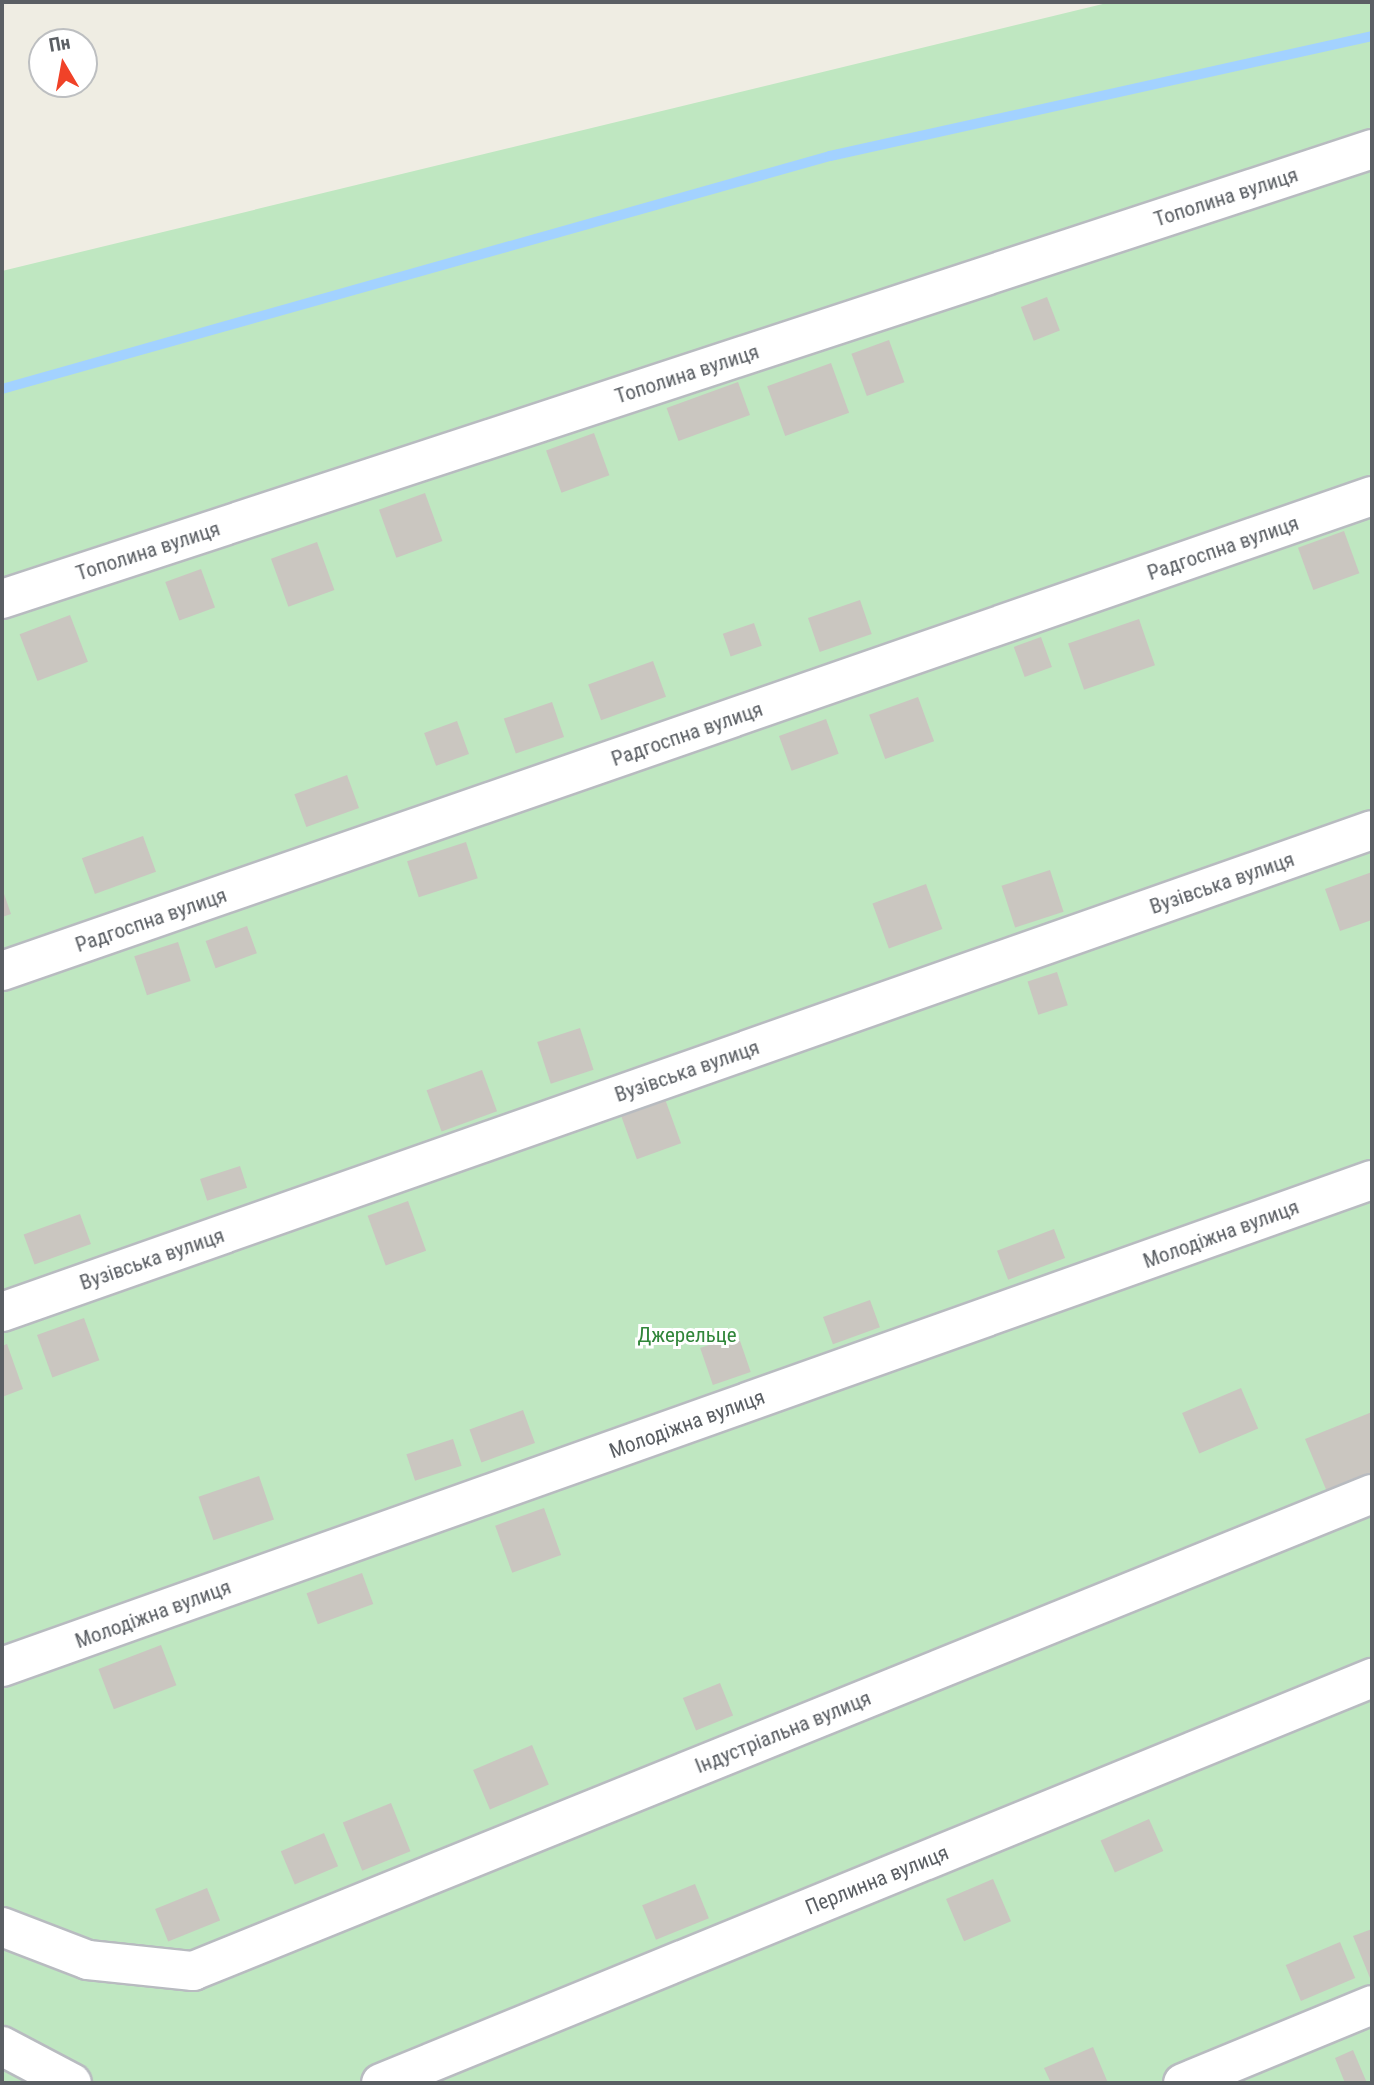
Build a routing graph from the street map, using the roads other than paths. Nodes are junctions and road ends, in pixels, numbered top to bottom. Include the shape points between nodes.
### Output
1 (1372, 149) edge
2 (1372, 496) edge
3 (2, 599) edge
4 (1372, 830) edge
5 (2, 971) edge
6 (1372, 1180) edge
7 (2, 1312) edge
8 (1372, 1494) edge
9 (2, 1667) edge
10 (1372, 1678) edge
11 (2, 1927) edge
12 (1372, 2005) edge
13 (2, 2046) edge
14 (72, 2083) edge
15 (382, 2083) edge
16 (1183, 2083) edge

1 - 3 lane, Тополина вулиця
2 - 5 lane, Радгоспна вулиця
4 - 7 lane, Вузівська вулиця
6 - 9 lane, Молодіжна вулиця
8 - 11 lane, Індустріальна вулиця via 193,1971 88,1960
10 - 15 lane, Перлинна вулиця
12 - 16 lane
13 - 14 lane

